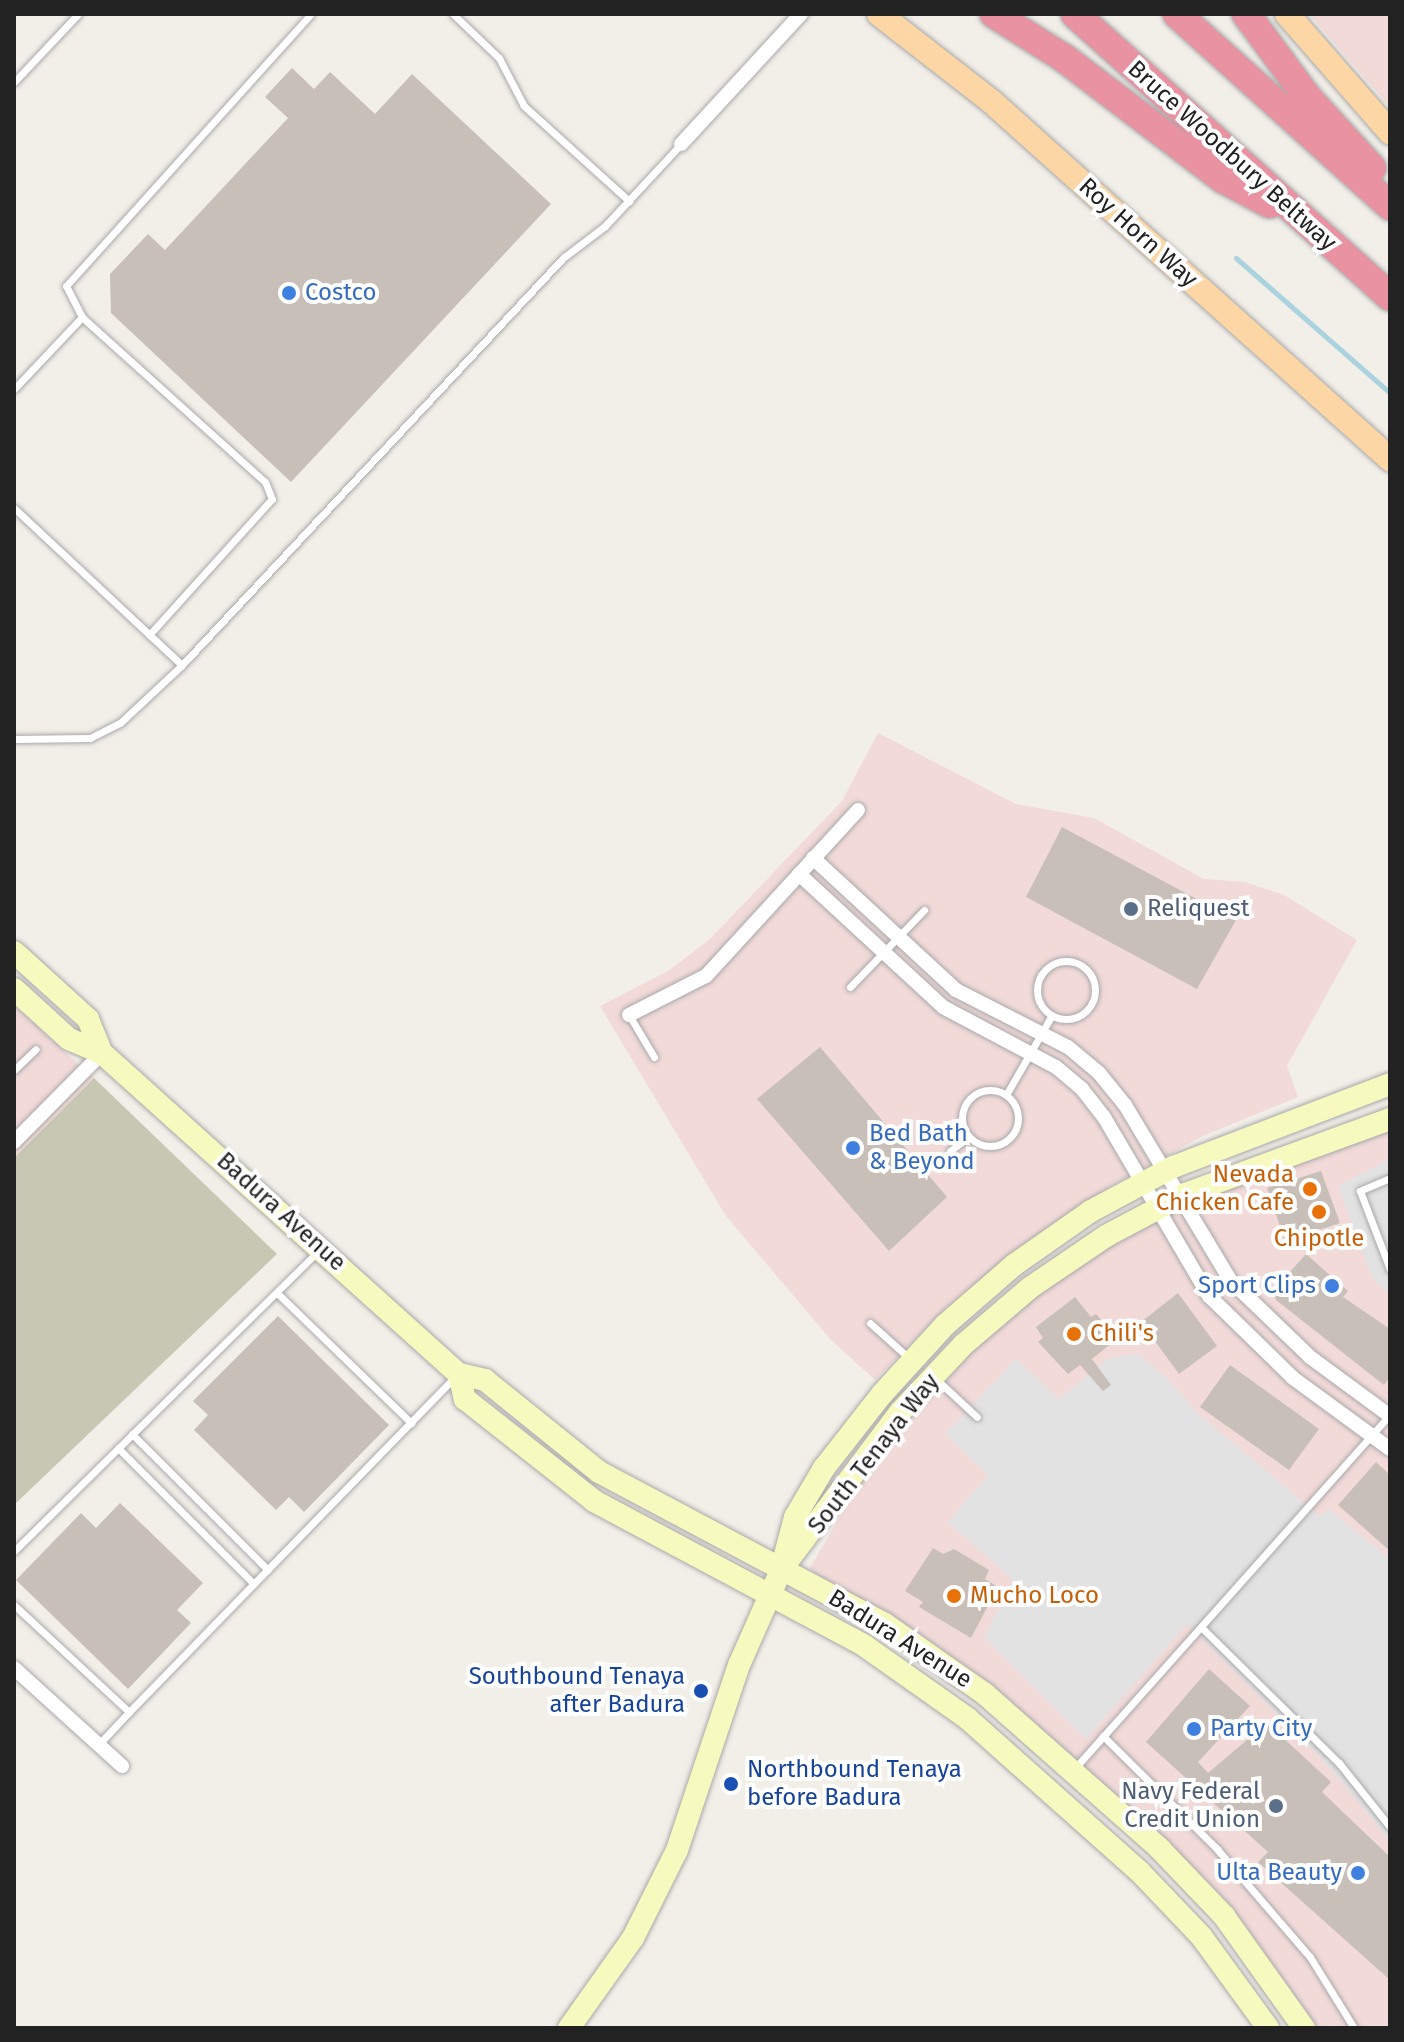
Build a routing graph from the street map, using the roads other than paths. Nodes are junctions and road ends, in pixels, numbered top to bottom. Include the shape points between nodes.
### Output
1 (311, 14) edge
2 (453, 14) edge
3 (801, 14) edge
4 (879, 14) edge
5 (994, 14) edge
6 (1075, 14) edge
7 (1177, 14) edge
8 (1246, 14) edge
9 (1287, 14) edge
10 (73, 16) edge
11 (14, 82) edge
12 (1385, 118) edge
13 (681, 144) joint
14 (1390, 185) edge
15 (629, 201) junction
16 (1390, 206) edge
17 (1308, 225) junction
18 (1390, 297) edge
19 (82, 317) junction
20 (14, 389) edge
21 (1390, 459) edge
22 (14, 508) edge
23 (149, 635) junction
24 (182, 665) junction
25 (14, 739) edge
26 (858, 810) dead end
27 (813, 858) junction
28 (799, 874) junction
29 (924, 910) dead end
30 (898, 937) junction
31 (14, 952) edge
32 (883, 952) junction
33 (850, 987) dead end
34 (14, 989) edge
35 (629, 1015) joint
36 (1052, 1015) junction
37 (1042, 1034) junction
38 (36, 1049) dead end
39 (102, 1053) junction
40 (1031, 1053) junction
41 (654, 1057) dead end
42 (14, 1070) edge
43 (1390, 1084) edge
44 (1006, 1095) junction
45 (1390, 1119) edge
46 (969, 1136) junction
47 (14, 1142) edge
48 (950, 1151) dead end
49 (1164, 1172) junction
50 (1390, 1178) edge
51 (1142, 1184) junction
52 (1179, 1197) junction
53 (1156, 1210) junction
54 (321, 1248) junction
55 (1390, 1269) edge
56 (277, 1293) junction
57 (870, 1323) dead end
58 (912, 1361) junction
59 (459, 1374) junction
60 (933, 1377) junction
61 (1390, 1415) edge
62 (977, 1417) dead end
63 (411, 1423) junction
64 (132, 1434) junction
65 (1371, 1435) junction
66 (118, 1448) junction
67 (1390, 1449) edge
68 (14, 1551) edge
69 (268, 1570) junction
70 (781, 1570) junction
71 (254, 1584) junction
72 (769, 1595) junction
73 (14, 1605) edge
74 (1201, 1627) junction
75 (14, 1668) edge
76 (129, 1712) junction
77 (1103, 1736) junction
78 (99, 1744) junction
79 (122, 1766) dead end
80 (1073, 1771) junction
81 (1390, 1827) edge
82 (569, 2028) edge
83 (1268, 2028) edge
84 (1304, 2028) edge
85 (1354, 2028) edge

1 - 19 lane via 66,286
2 - 15 lane via 499,58 524,106
3 - 13 street
4 - 21 main road, Roy Horn Way via 992,102
5 - 17 highway via 1064,58 1223,179
6 - 17 highway, Bruce Woodbury Beltway
7 - 16 highway
8 - 14 highway via 1308,98
9 - 12 main road
10 - 11 lane
13 - 15 lane
15 - 24 lane via 563,258
17 - 18 highway, Bruce Woodbury Beltway
19 - 20 lane
19 - 23 lane via 265,482 272,499
22 - 23 lane
23 - 24 lane
24 - 25 lane via 120,723 90,738
26 - 27 street
27 - 28 street
27 - 30 street
28 - 32 street
28 - 35 street via 706,976
29 - 30 lane
30 - 32 lane
30 - 37 street via 972,1001
31 - 39 main road, Badura Avenue via 88,1019
32 - 33 lane
32 - 40 street via 961,1020
34 - 39 main road, Badura Avenue via 69,1039
35 - 41 lane
36 - 36 lane via 1076,1017 1091,1004 1094,984 1076,963 1050,965 1039,979 1038,997
36 - 37 lane
37 - 40 lane
37 - 49 street via 1076,1053 1106,1081
38 - 42 lane
39 - 47 street
39 - 54 main road, Badura Avenue
40 - 44 lane
40 - 51 street via 1070,1077 1094,1102
43 - 49 main road, South Tenaya Way
44 - 46 lane via 989,1090 973,1096 962,1120
44 - 46 lane via 1019,1120 1012,1137 985,1146
45 - 52 main road, South Tenaya Way
46 - 48 lane
49 - 51 main road, South Tenaya Way
49 - 52 street
50 - 55 lane via 1360,1191
51 - 53 street
51 - 58 main road, South Tenaya Way via 1091,1211 1014,1265
52 - 53 main road, South Tenaya Way
52 - 61 street via 1209,1250 1255,1307 1310,1357
53 - 60 main road, South Tenaya Way via 1031,1287
53 - 65 street via 1186,1264 1236,1326 1293,1378
54 - 56 lane
54 - 59 main road, Badura Avenue
56 - 63 lane
56 - 64 lane
57 - 58 lane
58 - 70 main road, South Tenaya Way via 824,1468 795,1517
59 - 63 lane
59 - 70 main road, Badura Avenue via 485,1380 599,1472
59 - 72 main road, Badura Avenue via 465,1399 553,1473 644,1532
60 - 62 lane
60 - 70 main road, South Tenaya Way
61 - 65 lane
63 - 69 lane
64 - 66 lane
64 - 69 lane
65 - 67 street
65 - 74 lane
66 - 68 lane
66 - 71 lane
69 - 71 lane
70 - 72 main road, South Tenaya Way
70 - 80 main road, Badura Avenue via 944,1661
71 - 76 lane
72 - 82 main road, South Tenaya Way via 677,1850 633,1938
72 - 83 main road, Badura Avenue via 865,1646 987,1736 1139,1871 1201,1936
73 - 76 lane
74 - 77 lane
74 - 81 lane via 1339,1763
75 - 78 street
76 - 78 lane
77 - 80 lane
77 - 85 lane via 1217,1849 1310,1957
78 - 79 street
80 - 84 main road, Badura Avenue via 1224,1916

